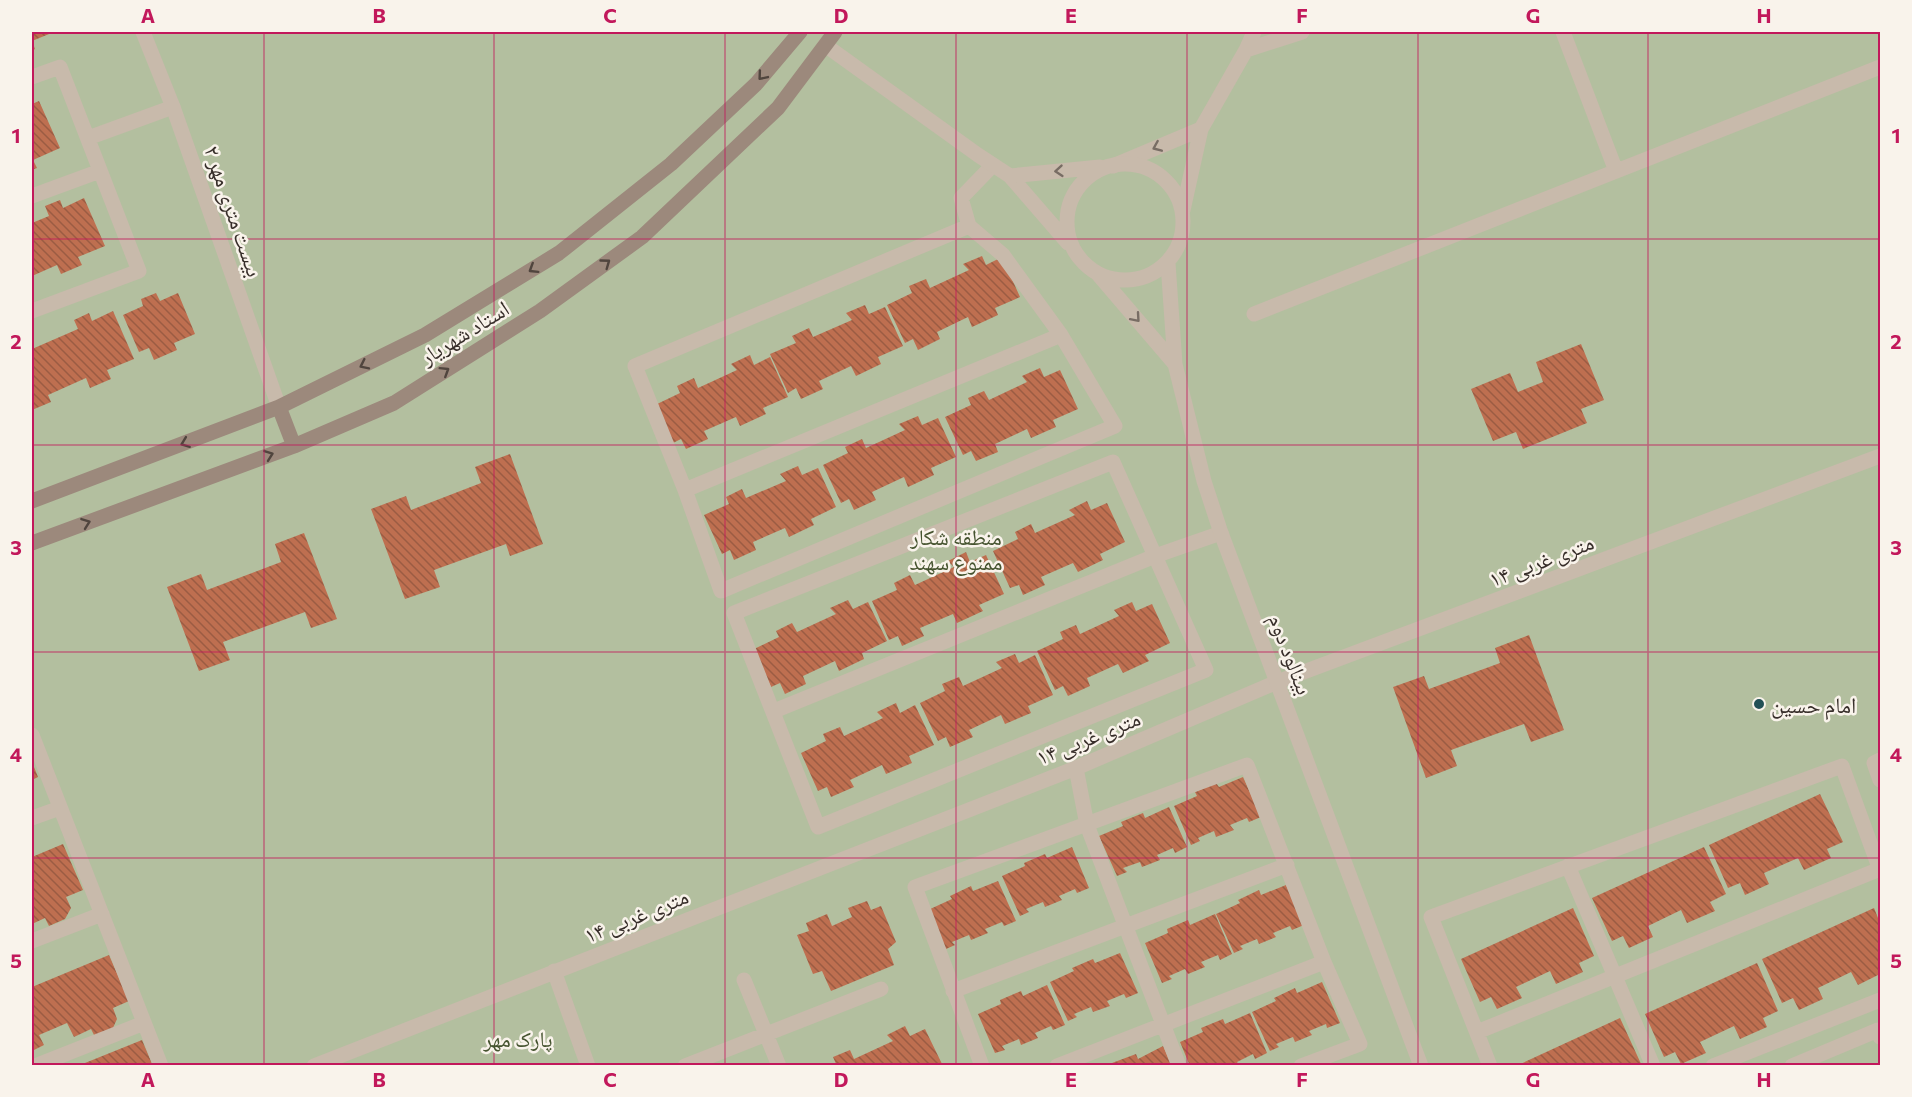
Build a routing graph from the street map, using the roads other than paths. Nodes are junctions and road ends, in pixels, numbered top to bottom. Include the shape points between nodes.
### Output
1 (142, 32) edge
2 (800, 32) edge
3 (835, 32) edge
4 (1254, 32) edge
5 (1302, 32) edge
6 (1563, 32) edge
7 (825, 45) junction
8 (1246, 50) junction
9 (1881, 67) edge
10 (32, 77) edge
11 (173, 107) junction
12 (1202, 129) junction
13 (87, 138) junction
14 (993, 165) junction
15 (1110, 166) junction
16 (100, 171) junction
17 (1616, 171) junction
18 (1010, 176) junction
19 (32, 196) edge
20 (1183, 210) junction
21 (969, 226) junction
22 (1072, 247) junction
23 (1168, 263) junction
24 (1098, 274) junction
25 (32, 311) edge
26 (1254, 314) dead end
27 (1061, 335) junction
28 (1175, 364) junction
29 (279, 407) junction
30 (294, 446) junction
31 (1881, 456) edge
32 (685, 490) junction
33 (32, 501) edge
34 (1221, 533) junction
35 (32, 543) edge
36 (1155, 556) junction
37 (1277, 682) junction
38 (774, 711) junction
39 (32, 735) edge
40 (1881, 760) edge
41 (1076, 768) junction
42 (1881, 780) edge
43 (60, 808) junction
44 (32, 818) edge
45 (1087, 825) junction
46 (1287, 865) junction
47 (1568, 866) junction
48 (1880, 869) edge
49 (102, 914) junction
50 (1124, 926) junction
51 (32, 941) edge
52 (1324, 962) junction
53 (554, 971) junction
54 (1615, 976) junction
55 (744, 980) dead end
56 (881, 989) dead end
57 (953, 991) junction
58 (1881, 1000) edge
59 (144, 1023) junction
60 (1163, 1024) junction
61 (1477, 1032) junction
62 (766, 1034) junction
63 (1881, 1037) edge
64 (35, 1065) edge
65 (161, 1065) edge
66 (314, 1065) edge
67 (588, 1065) edge
68 (685, 1065) edge
69 (779, 1065) edge
70 (982, 1065) edge
71 (1057, 1065) edge
72 (1179, 1065) edge
73 (1301, 1065) edge
74 (1421, 1065) edge
75 (1490, 1065) edge
76 (1653, 1065) edge
77 (1713, 1065) edge
78 (1792, 1065) edge

1 - 11 street, بیست متری مهر ۲
2 -> 29 main road, استاد شهریار via 756,84 671,164 559,252 425,335
3 - 7 main road, استاد شهریار
4 - 8 street
5 - 8 street
6 - 17 street
7 - 14 street
30 -> 7 main road, استاد شهریار via 394,403 540,311 642,237 778,108
8 - 12 street
9 - 17 street
10 - 13 street via 60,67
11 - 13 street
11 - 29 street, بیست متری مهر ۲
12 -> 15 street
12 - 20 street
13 - 16 street
14 - 18 street
14 - 21 street via 961,198
15 -> 18 street
15 - 20 street via 1126,163 1146,167 1163,177 1176,192
15 - 22 street via 1089,176 1076,190 1068,208 1067,228
16 - 19 street
16 - 25 street via 139,271
17 - 26 street
18 - 22 street
20 - 23 street via 1184,229 1179,247
21 - 27 street via 1003,255
21 - 32 street via 634,366
22 - 24 street via 1082,263
23 - 24 street via 1153,275 1135,280 1116,280
23 - 28 street
24 -> 28 street, بینالود دوم
27 - 32 street
27 - 32 street via 1115,426 721,591
28 - 34 street, بینالود دوم
29 - 30 main road
29 -> 33 main road, استاد شهریار
35 -> 30 main road, استاد شهریار
31 - 37 street, ۱۴ متری غربی
34 - 36 street
34 - 37 street, بینالود دوم
36 - 38 street
36 - 38 street via 1113,462 734,613
36 - 38 street via 1206,670 819,827
37 - 41 street, ۱۴ متری غربی
37 - 74 street, بینالود دوم
39 - 43 street
40 - 42 street via 1874,763
41 - 45 street
41 - 53 street, ۱۴ متری غربی
43 - 44 street
43 - 49 street
45 - 46 street via 1247,765
45 - 50 street
45 - 57 street via 915,887
46 - 50 street
46 - 52 street
47 - 48 street via 1842,766
47 - 54 street
47 - 61 street via 1431,916
48 - 54 street
49 - 51 street
49 - 59 street
50 - 57 street
50 - 60 street
52 - 60 street
52 - 73 street via 1360,1044
53 - 66 street, ۱۴ متری غربی
53 - 67 street
54 - 61 street
54 - 76 street
55 - 62 street
56 - 62 street
57 - 70 street
58 - 77 street
59 - 64 street
59 - 65 street
60 - 71 street
60 - 72 street
61 - 75 street
62 - 68 street
62 - 69 street
63 - 78 street via 1878,1030

